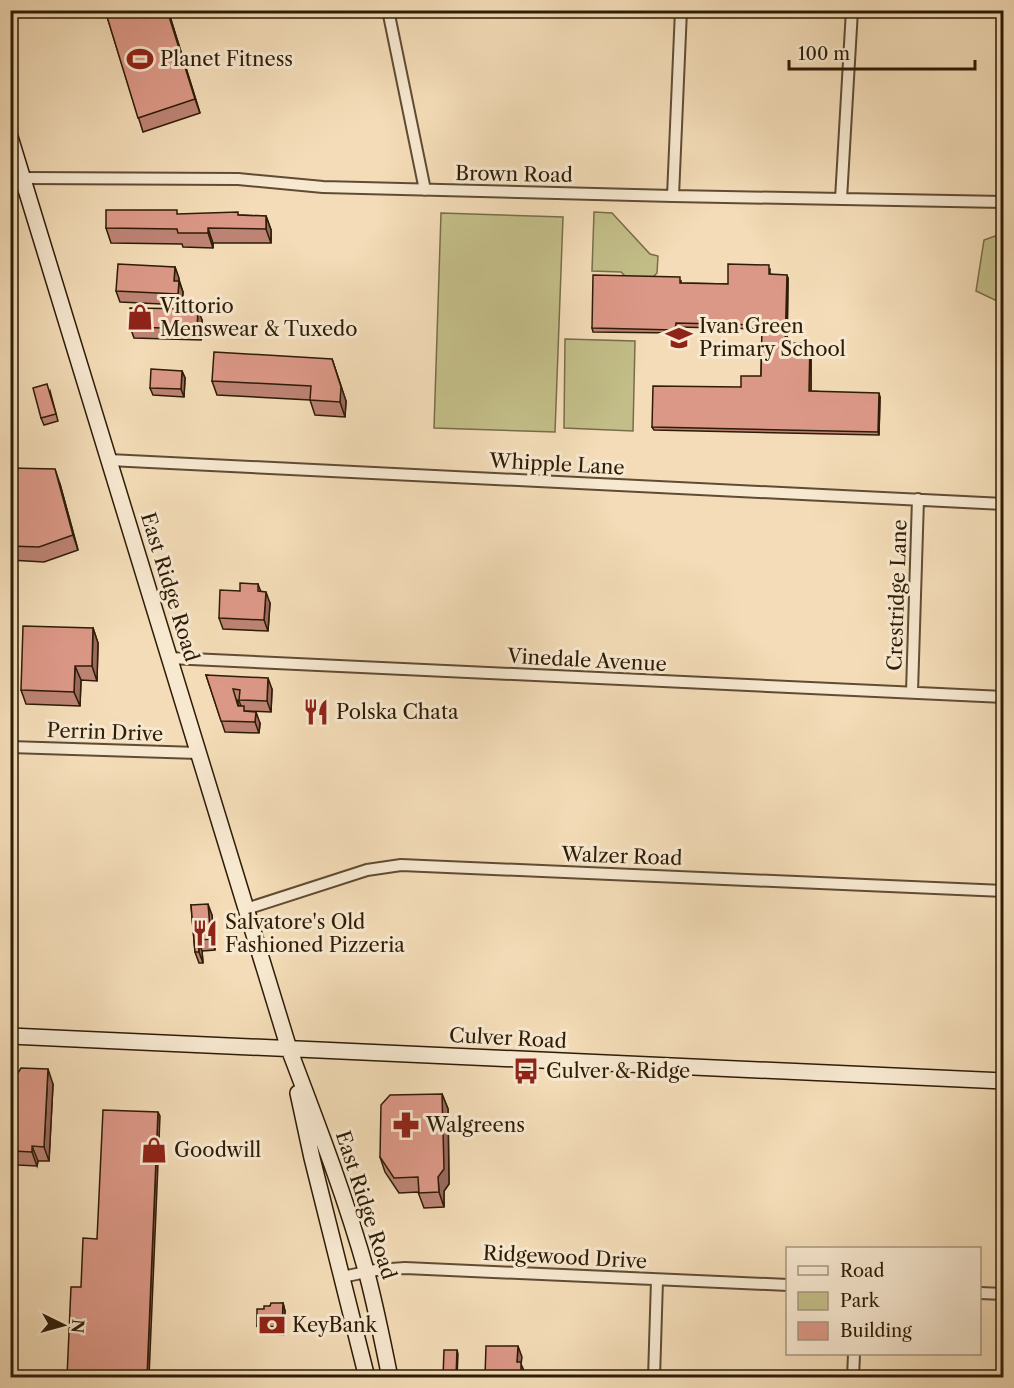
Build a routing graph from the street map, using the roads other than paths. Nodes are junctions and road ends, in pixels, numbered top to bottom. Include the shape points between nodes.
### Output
1 (388, 10) edge
2 (681, 10) edge
3 (852, 10) edge
4 (10, 137) edge
5 (23, 178) junction
6 (425, 190) junction
7 (673, 196) junction
8 (841, 199) junction
9 (1004, 202) edge
10 (109, 460) junction
11 (918, 500) junction
12 (1004, 504) edge
13 (169, 658) junction
14 (912, 692) junction
15 (1004, 697) edge
16 (10, 747) edge
17 (198, 753) junction
18 (1004, 891) edge
19 (246, 909) junction
20 (10, 1036) edge
21 (288, 1049) junction
22 (1004, 1081) edge
23 (366, 1272) junction
24 (342, 1277) junction
25 (657, 1280) junction
26 (786, 1285) edge
27 (981, 1293) edge
28 (1004, 1294) edge
29 (854, 1355) edge
30 (367, 1377) edge
31 (390, 1377) edge
32 (654, 1377) edge
33 (853, 1377) edge

1 - 6 street
2 - 7 street
3 - 8 street
4 - 5 main road, East Ridge Road
5 - 6 street, Brown Road via 238,179
5 - 10 main road, East Ridge Road
6 - 7 street, Brown Road
7 - 8 street, Brown Road
8 - 9 street, Brown Road
10 - 11 street, Whipple Lane
10 - 13 main road, East Ridge Road
11 - 12 street, Whipple Lane
11 - 14 street, Crestridge Lane
13 - 14 street, Vinedale Avenue
13 - 17 main road, East Ridge Road
14 - 15 street, Vinedale Avenue
16 - 17 street, Perrin Drive
17 - 19 main road, East Ridge Road
18 - 19 street, Walzer Road via 401,865 367,870
19 - 21 main road, East Ridge Road
20 - 21 main road, Culver Road
21 - 22 main road, Culver Road
21 - 23 main road, East Ridge Road via 330,1155
21 - 24 main road, East Ridge Road
23 - 24 street, Ridgewood Drive
23 - 25 street, Ridgewood Drive via 394,1268
23 - 31 main road, East Ridge Road
24 - 30 main road, East Ridge Road
25 - 26 street, Ridgewood Drive
25 - 32 street
27 - 28 street
29 - 33 street

